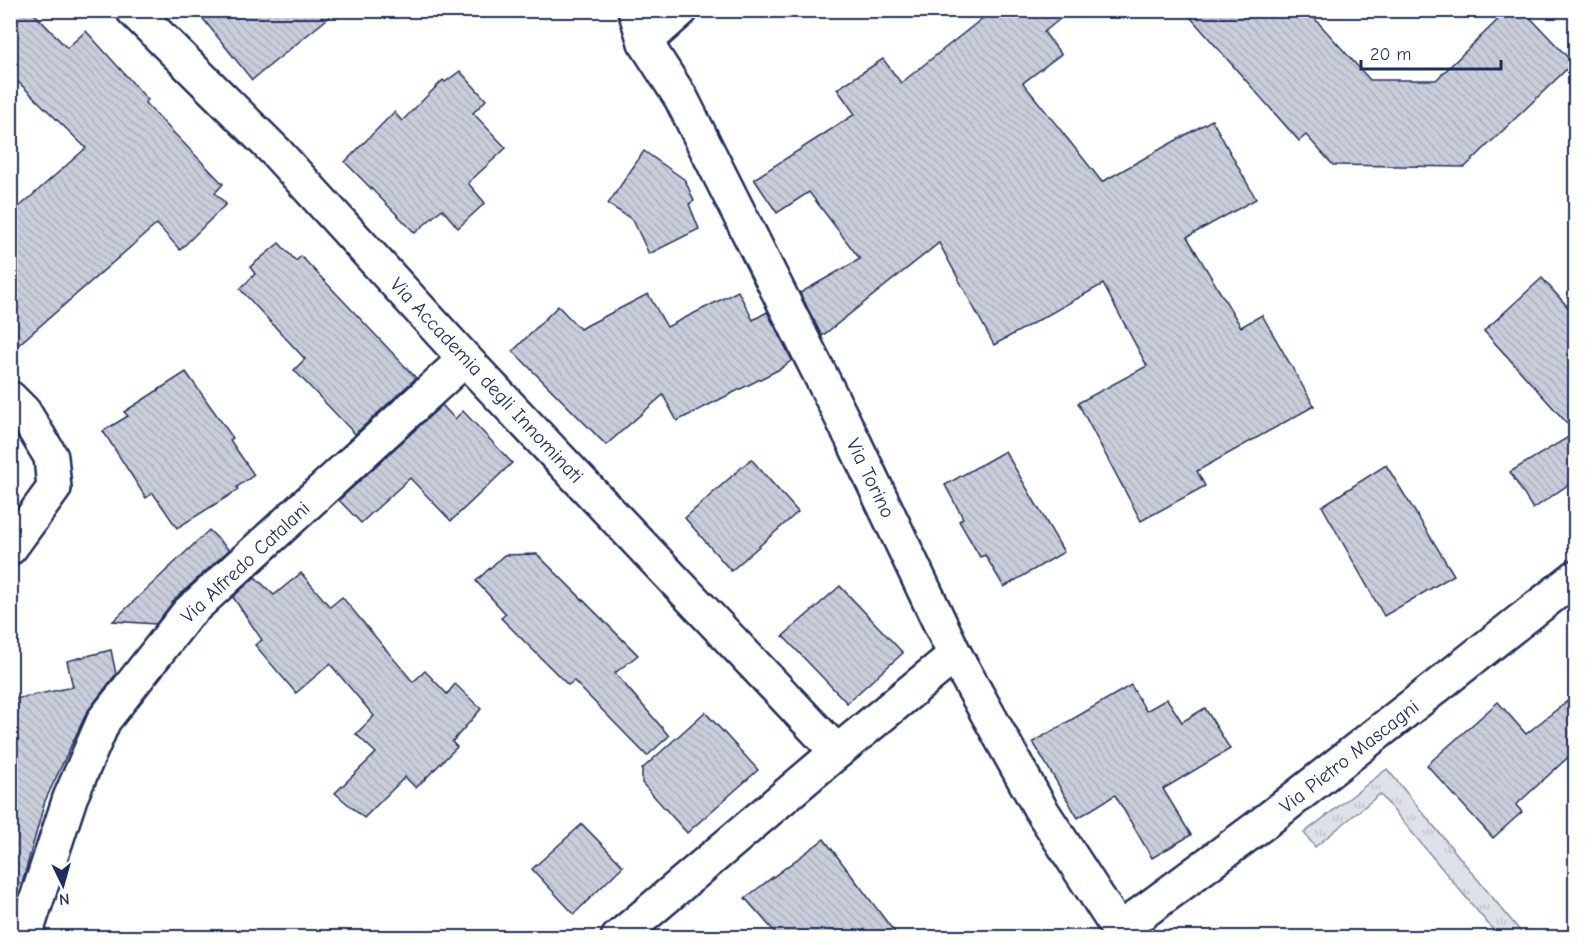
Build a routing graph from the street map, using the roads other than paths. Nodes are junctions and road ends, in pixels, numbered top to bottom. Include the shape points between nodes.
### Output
1 (133, 10) edge
2 (634, 10) edge
3 (681, 10) edge
4 (645, 42) junction
5 (465, 359) junction
6 (10, 398) edge
7 (10, 548) edge
8 (1575, 577) edge
9 (955, 655) junction
10 (837, 752) junction
11 (1122, 934) edge
12 (24, 938) edge
13 (618, 938) edge

1 - 5 street, Via Accademia degli Innominati via 276,152
2 - 4 street, Via Torino
3 - 4 street
4 - 9 street, Via Torino via 681,98 859,451
5 - 10 street, Via Accademia degli Innominati
5 - 12 street, Via Alfredo Catalani via 188,612 104,720 70,798
6 - 7 street via 24,412 51,457 54,488
8 - 11 street, Via Pietro Mascagni
9 - 10 street
9 - 11 street, Via Torino via 1040,808
10 - 13 street

